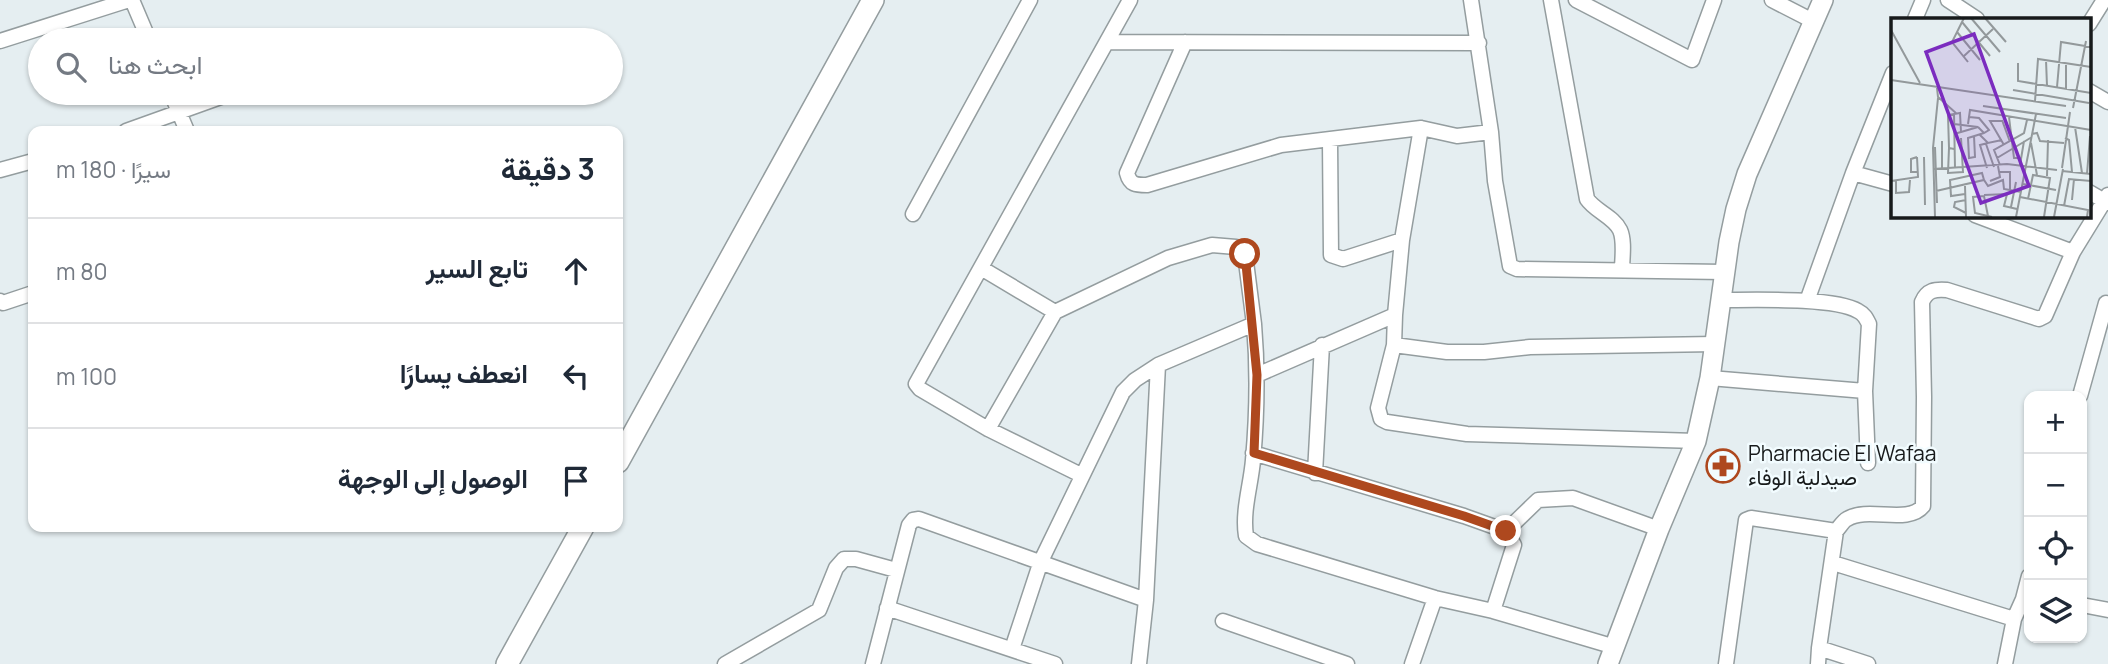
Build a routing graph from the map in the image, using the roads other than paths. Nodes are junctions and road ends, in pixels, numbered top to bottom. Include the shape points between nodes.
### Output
1 (131, 0) edge
2 (873, 0) edge
3 (1030, 0) edge
4 (1130, 0) edge
5 (1471, 0) edge
6 (1551, 0) edge
7 (1576, 0) edge
8 (1714, 0) edge
9 (1772, 0) edge
10 (1823, 0) edge
11 (1923, 0) edge
12 (1948, 0) edge
13 (2104, 0) edge
14 (1915, 18) edge
15 (1975, 18) edge
16 (1814, 21) junction
17 (2090, 22) edge
18 (42, 28) edge
19 (144, 28) edge
20 (28, 32) edge
21 (0, 41) edge
22 (1107, 42) junction
23 (1185, 42) junction
24 (1479, 43) junction
25 (1891, 78) edge
26 (2090, 92) edge
27 (2108, 102) edge
28 (176, 105) edge
29 (200, 105) edge
30 (179, 113) junction
31 (141, 126) edge
32 (185, 126) edge
33 (1421, 128) junction
34 (1491, 132) junction
35 (1330, 141) junction
36 (28, 162) edge
37 (0, 170) edge
38 (1853, 173) junction
39 (1891, 183) edge
40 (2090, 192) edge
41 (2107, 200) edge
42 (913, 214) dead end
43 (1981, 217) edge
44 (1402, 240) junction
45 (2073, 252) junction
46 (981, 268) junction
47 (1622, 270) junction
48 (1724, 272) junction
49 (28, 295) edge
50 (1721, 300) junction
51 (0, 301) edge
52 (1807, 301) junction
53 (2108, 303) edge
54 (1055, 312) junction
55 (1395, 315) junction
56 (1254, 324) junction
57 (1715, 344) junction
58 (1322, 345) junction
59 (1394, 345) junction
60 (1158, 365) junction
61 (1257, 375) junction
62 (1710, 378) junction
63 (1865, 391) junction
64 (2081, 391) edge
65 (988, 429) junction
66 (1696, 441) junction
67 (1254, 453) junction
68 (623, 454) edge
69 (1868, 463) dead end
70 (1315, 473) junction
71 (1081, 475) junction
72 (1659, 529) junction
73 (1506, 531) junction
74 (1836, 531) junction
75 (580, 532) edge
76 (1041, 561) junction
77 (1833, 563) junction
78 (896, 570) junction
79 (1435, 598) junction
80 (1146, 600) junction
81 (2024, 600) edge
82 (2087, 606) edge
83 (887, 608) junction
84 (2108, 610) edge
85 (1493, 611) junction
86 (2014, 618) junction
87 (1223, 621) dead end
88 (1819, 648) junction
89 (1012, 649) junction
90 (1611, 659) edge
91 (507, 664) edge
92 (725, 664) edge
93 (873, 664) edge
94 (1055, 664) edge
95 (1139, 664) edge
96 (1347, 664) edge
97 (1412, 664) edge
98 (1726, 664) edge
99 (1818, 664) edge
100 (1868, 664) edge
101 (2005, 664) edge

1 - 18 street
1 - 19 street
2 - 68 main road
3 - 42 street
4 - 22 street
5 - 24 street
6 - 47 street via 1587,199 1618,226
7 - 8 street via 1692,60
9 - 16 street
10 - 16 street
11 - 14 street
12 - 15 street
13 - 17 street
16 - 48 street via 1747,174
20 - 21 street
22 - 23 street
22 - 46 street
23 - 24 street
23 - 35 street via 1127,173 1135,185 1281,145
24 - 34 street
25 - 38 street
26 - 27 street
28 - 30 street
29 - 30 street
30 - 31 street
30 - 32 street
33 - 34 street via 1457,135
33 - 35 street
33 - 44 street
34 - 47 street via 1510,266
35 - 44 street via 1331,255 1343,259
36 - 37 street
38 - 39 street
38 - 52 street
40 - 41 street
41 - 45 street
43 - 45 street
44 - 55 street
45 - 74 street via 2045,316 2039,319 1947,290 1934,289 1925,296 1923,506 1910,514 1847,519
46 - 54 street
46 - 65 street via 916,384
47 - 48 street
48 - 50 street
49 - 51 street
50 - 52 street
50 - 57 street
52 - 63 street via 1848,307 1865,316 1869,324
53 - 64 street
54 - 56 street via 1168,258 1212,244 1241,249 1245,254
54 - 65 street
55 - 58 street
55 - 59 street
56 - 60 street
56 - 61 street
57 - 59 street via 1459,352
57 - 62 street
58 - 61 street
58 - 70 street
59 - 66 street via 1378,408 1387,422 1467,433
60 - 71 street via 1124,392
60 - 80 street
61 - 67 street
62 - 63 street
62 - 66 street
63 - 69 street
65 - 71 street
66 - 72 street
67 - 70 street
67 - 79 street via 1244,524 1251,541
70 - 73 street
71 - 76 street
72 - 73 street via 1573,498 1538,500
72 - 90 street
73 - 85 street via 1514,545
74 - 77 street
74 - 98 street via 1746,520
75 - 91 main road
76 - 78 street via 919,519 909,525
76 - 80 street
76 - 89 street
77 - 86 street
77 - 88 street
78 - 83 street
78 - 92 street via 844,559 819,610
79 - 85 street
79 - 97 street
80 - 95 street
81 - 86 street
82 - 84 street
83 - 89 street
83 - 93 street
85 - 90 street
86 - 101 street
87 - 96 street
88 - 99 street
88 - 100 street
89 - 94 street

